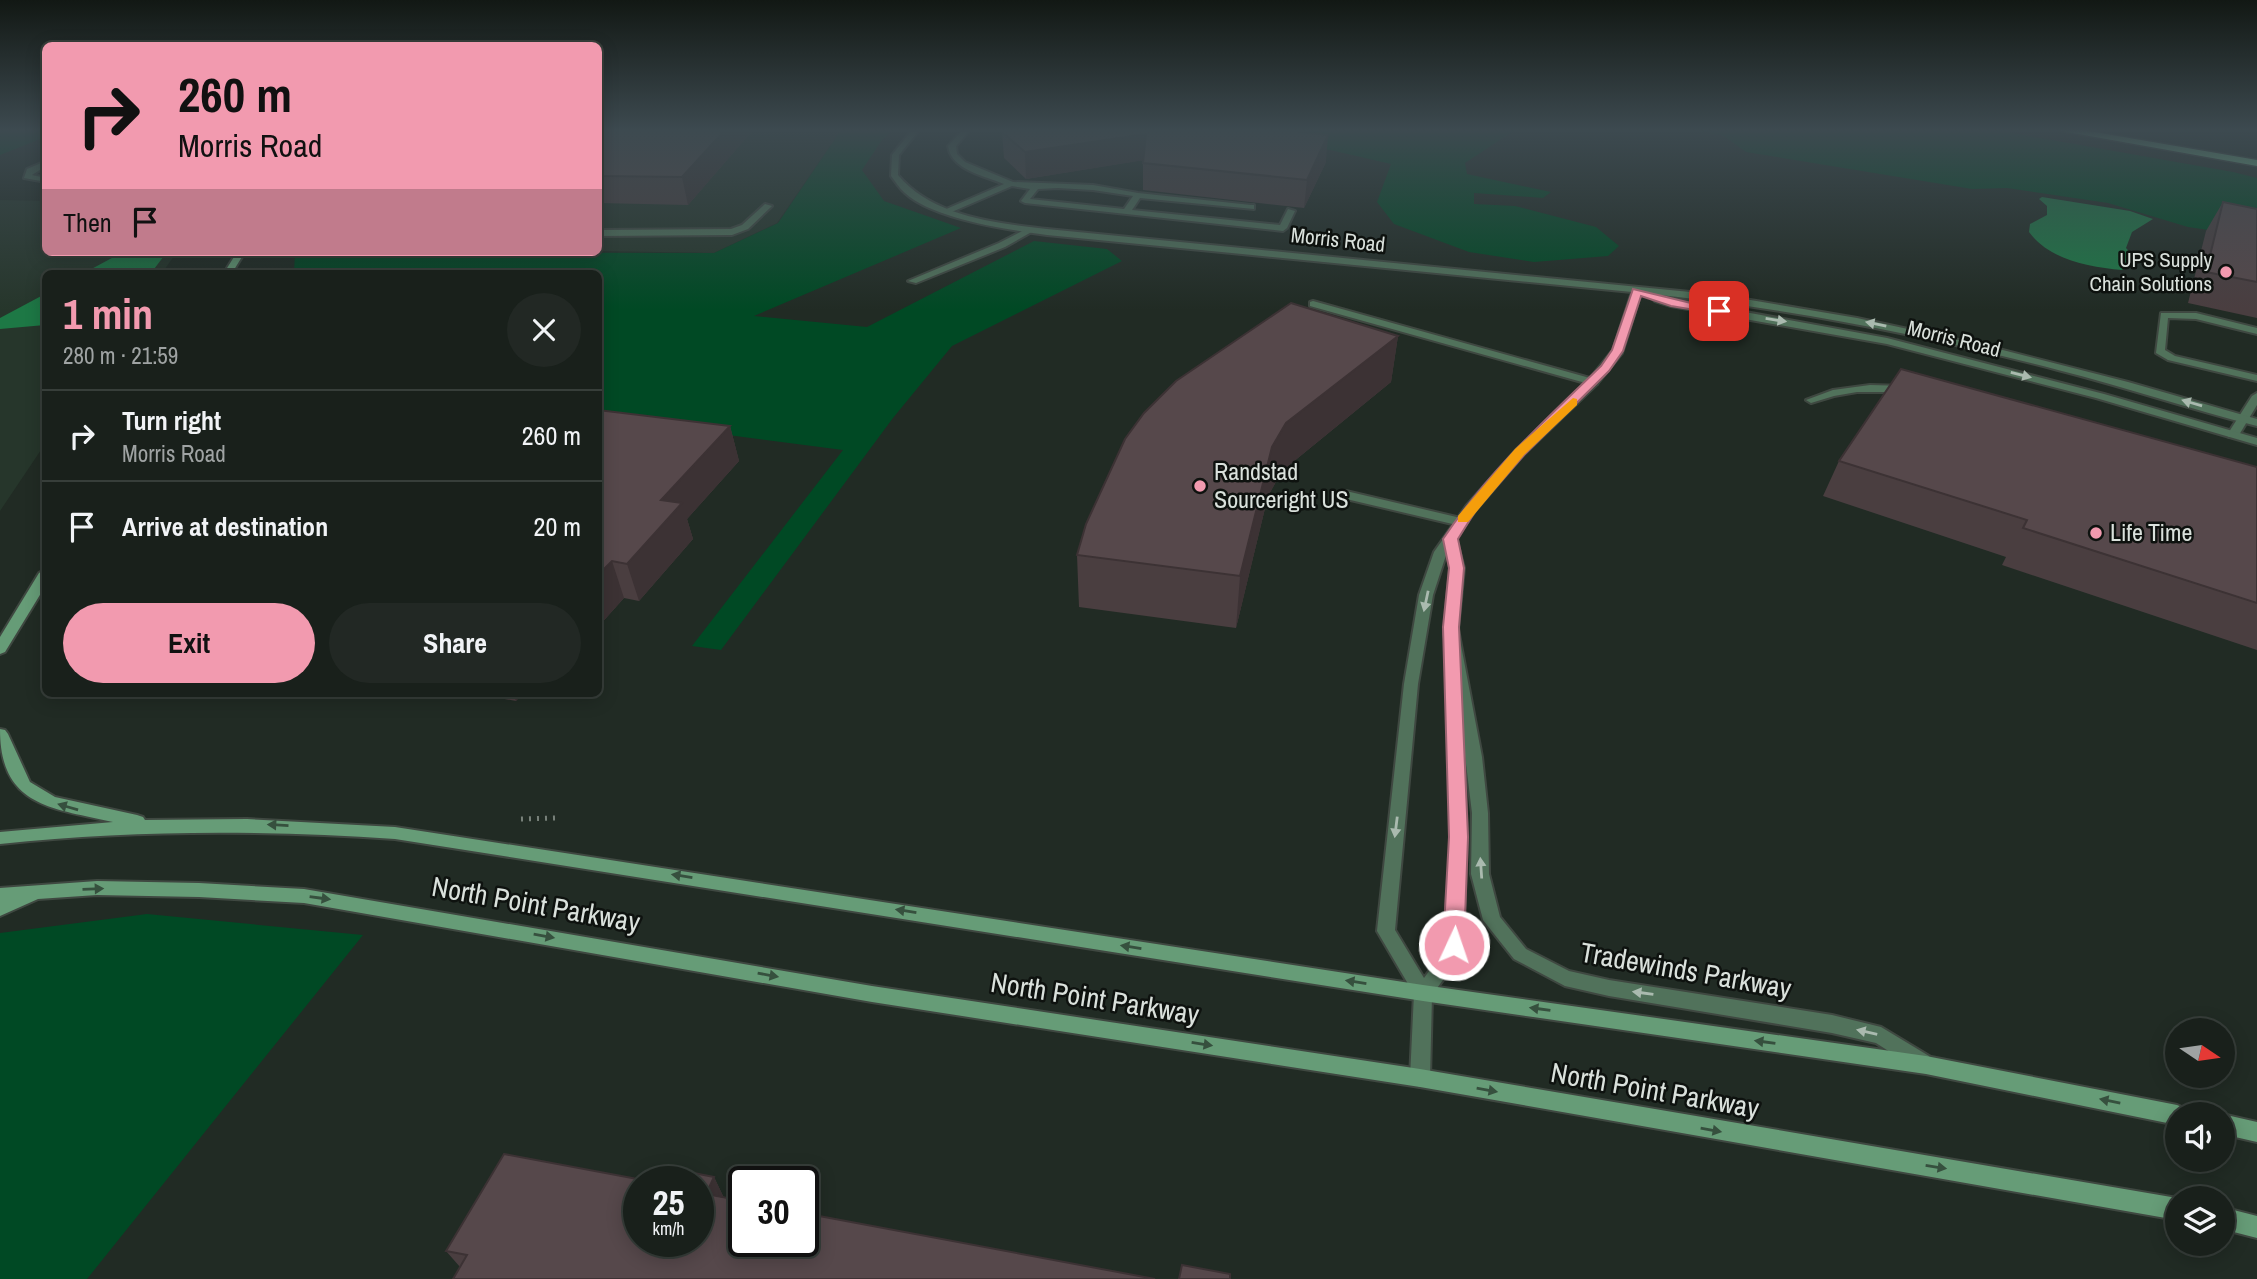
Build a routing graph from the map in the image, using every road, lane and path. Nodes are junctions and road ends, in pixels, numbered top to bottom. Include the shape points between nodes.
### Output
1 (1034, 189) edge
2 (906, 190) edge
3 (998, 190) edge
4 (1111, 190) edge
5 (1138, 195) junction
6 (768, 206) dead end
7 (1251, 207) edge
8 (1291, 211) edge
9 (947, 212) junction
10 (1126, 212) junction
11 (1031, 230) junction
12 (602, 233) edge
13 (913, 281) dead end
14 (1637, 291) junction
15 (1313, 304) dead end
16 (2257, 331) edge
17 (2257, 378) edge
18 (1593, 382) junction
19 (1914, 390) edge
20 (2257, 396) edge
21 (1811, 400) dead end
22 (2242, 418) junction
23 (2257, 422) edge
24 (2233, 435) junction
25 (2257, 442) edge
26 (1346, 495) dead end
27 (1461, 522) junction
28 (1450, 539) junction
29 (42, 580) edge
30 (1451, 627) junction
31 (0, 649) edge
32 (0, 734) edge
33 (557, 818) dead end
34 (521, 819) dead end
35 (159, 825) junction
36 (0, 838) edge
37 (43, 892) junction
38 (0, 895) edge
39 (0, 909) edge
40 (1423, 993) junction
41 (1926, 1065) junction
42 (1420, 1078) junction
43 (2165, 1113) edge
44 (2235, 1127) edge
45 (2257, 1132) edge
46 (2165, 1207) edge
47 (2235, 1221) edge
48 (2257, 1227) edge

1 - 10 street via 1025,201
2 - 9 street, Morris Road
3 - 9 street
4 - 5 street
5 - 7 street
5 - 10 street
6 - 12 street via 751,223 732,232
8 - 10 street via 1283,228
9 - 11 street, Morris Road
11 - 13 street
11 - 14 street, Morris Road
14 - 18 street via 1618,351
22 -> 14 street, Morris Road via 1983,346 1817,313
14 -> 24 street, Morris Road via 1671,303 1887,341
15 - 18 street
16 - 17 street via 2186,315 2164,315 2158,345 2172,358
18 - 27 street via 1520,452
19 - 21 street via 1863,389
20 - 22 street
22 - 23 street, Morris Road
22 - 24 street
24 - 25 street, Morris Road
26 - 27 street
27 - 28 street
28 - 30 street, Tradewinds Parkway via 1457,568
28 -> 40 street via 1440,552 1426,595 1410,684 1386,930
29 - 31 street
30 - 40 street, Tradewinds Parkway via 1459,837 1454,945 1453,953
41 -> 30 street, Tradewinds Parkway via 1881,1036 1609,988 1565,978 1520,954 1492,920 1480,874 1474,757
35 -> 32 street via 51,802 24,786
33 - 34 path
35 - 36 street, North Point Parkway
40 -> 35 street, North Point Parkway via 395,833 246,824
37 - 38 street, North Point Parkway
37 - 39 street
37 -> 42 street, North Point Parkway via 97,888 304,896 872,994
41 -> 40 street, North Point Parkway
40 - 42 street
43 -> 41 street, North Point Parkway
42 -> 46 street, North Point Parkway
44 - 45 street
47 - 48 street

